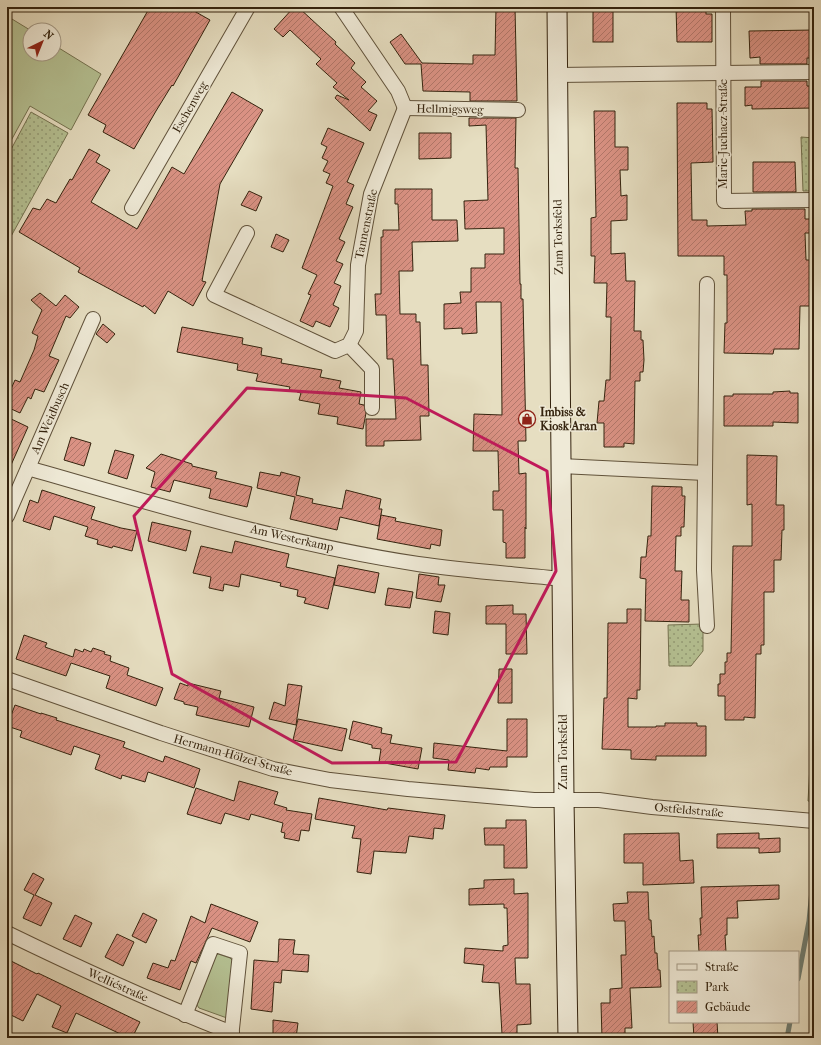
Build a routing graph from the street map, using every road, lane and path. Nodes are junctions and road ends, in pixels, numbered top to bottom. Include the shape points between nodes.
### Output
1 (248, 7) edge
2 (340, 7) edge
3 (557, 7) edge
4 (723, 7) edge
5 (814, 72) edge
6 (723, 73) junction
7 (557, 76) junction
8 (405, 108) junction
9 (518, 110) dead end
10 (814, 200) edge
11 (132, 208) dead end
12 (247, 233) dead end
13 (707, 284) dead end
14 (94, 320) dead end
15 (349, 345) junction
16 (372, 408) dead end
17 (561, 466) junction
18 (28, 468) junction
19 (705, 473) junction
20 (7, 516) edge
21 (563, 579) junction
22 (707, 626) dead end
23 (7, 679) edge
24 (564, 800) junction
25 (814, 821) edge
26 (7, 933) edge
27 (185, 1015) junction
28 (231, 1035) edge
29 (568, 1038) edge

1 - 11 street, Eschenweg
2 - 8 street, Hellmigsweg via 398,91
3 - 7 main road, Zum Torksfeld
4 - 6 street, Marie-Juchacz-Straße
5 - 6 street, Marie-Juchacz-Straße
6 - 7 street, Marie-Juchacz-Straße
6 - 10 street, Marie-Juchacz-Straße via 724,201
7 - 17 main road, Zum Torksfeld
8 - 9 street, Hellmigsweg
8 - 15 street, Tannenstraße via 371,194 358,265 356,330
12 - 15 street via 214,295 336,350
13 - 19 street
14 - 18 street, Am Weidbusch
15 - 16 street via 372,369
17 - 19 street
17 - 21 main road, Zum Torksfeld
18 - 20 street, Am Weidbusch
18 - 21 street, Am Westerkamp via 164,507 345,551 419,564
19 - 22 street via 704,570
21 - 24 main road, Zum Torksfeld
23 - 24 street, Hermann-Hölzel-Straße via 161,733 273,768 330,780 408,789 534,800
24 - 25 street, Ostfeldstraße via 599,800
24 - 29 main road, Zum Torksfeld
26 - 27 street, Welliéstraße
27 - 28 street, Welliéstraße
27 - 28 street via 213,944 240,953

